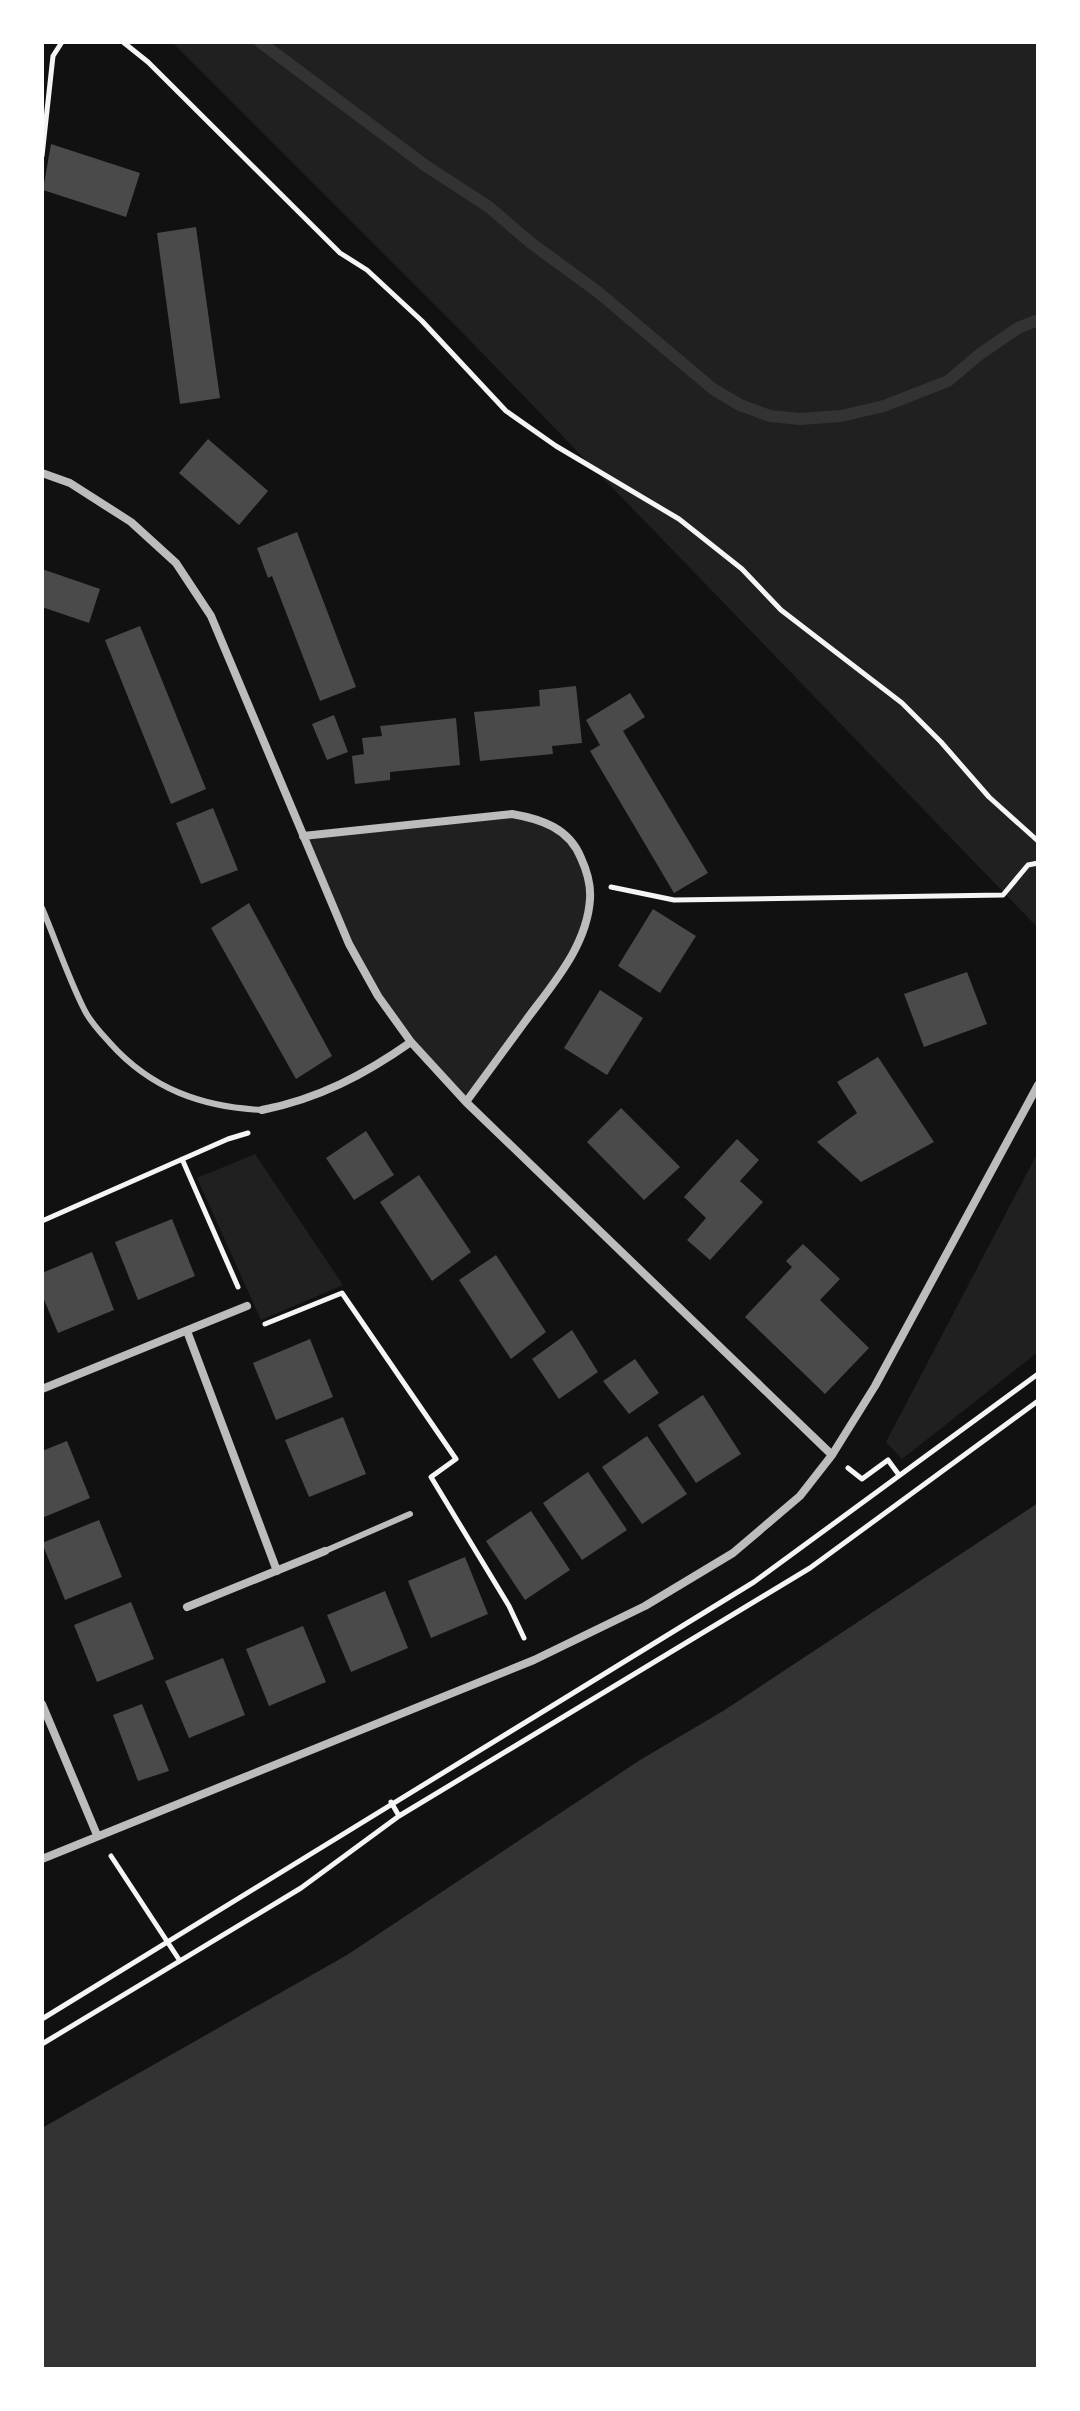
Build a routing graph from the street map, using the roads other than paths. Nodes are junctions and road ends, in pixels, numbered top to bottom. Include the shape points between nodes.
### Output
1 (42, 473) edge
2 (303, 836) junction
3 (42, 908) edge
4 (411, 1042) junction
5 (1038, 1085) edge
6 (466, 1102) junction
7 (262, 1110) joint
8 (247, 1306) road end
9 (187, 1331) junction
10 (42, 1389) edge
11 (832, 1455) junction
12 (410, 1514) dead end
13 (325, 1551) joint
14 (277, 1571) junction
15 (187, 1607) dead end
16 (42, 1704) edge
17 (97, 1835) junction
18 (42, 1859) edge

1 - 2 street via 70,483 131,522 176,563 211,616
2 - 4 street via 349,944
2 - 6 street via 512,814 541,819 578,851 588,874 590,900 568,963
3 - 7 lane via 85,1012 119,1053 165,1088 189,1098
4 - 6 street
4 - 7 street via 344,1084
5 - 11 street via 875,1386
6 - 11 street
8 - 9 street
9 - 10 street
9 - 14 street
11 - 17 street via 800,1496 733,1553 645,1606 534,1660
12 - 13 lane
13 - 14 street
14 - 15 street
16 - 17 street
17 - 18 street

